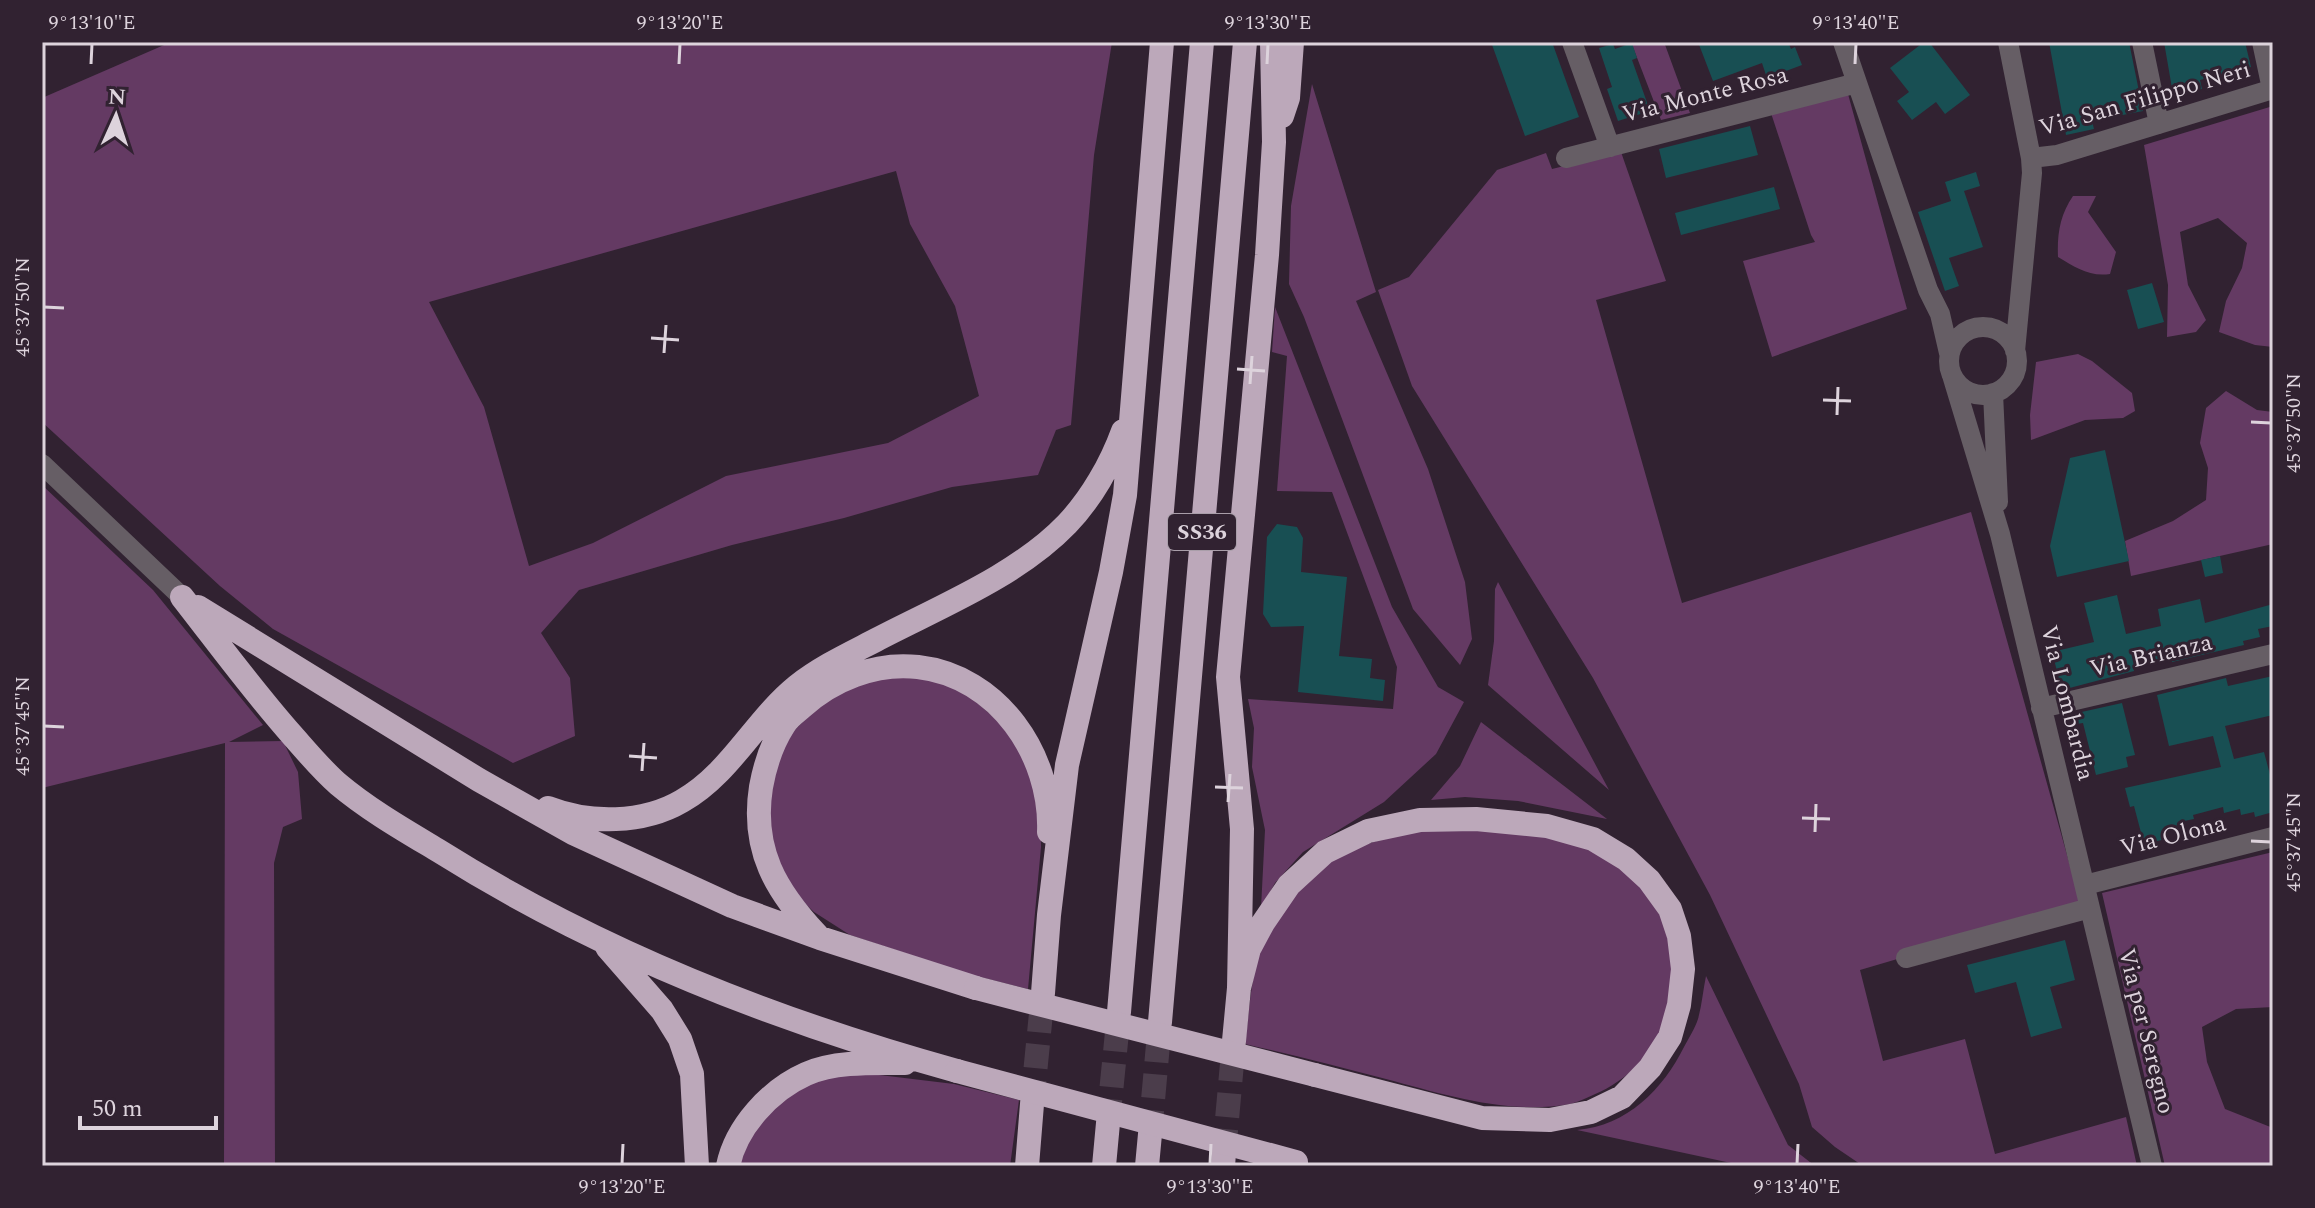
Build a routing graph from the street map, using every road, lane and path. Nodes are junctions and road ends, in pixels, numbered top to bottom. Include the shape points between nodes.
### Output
1 (1162, 42) edge
2 (1202, 42) edge
3 (1245, 42) edge
4 (1272, 42) edge
5 (1292, 42) edge
6 (1572, 42) edge
7 (1843, 42) edge
8 (2008, 42) edge
9 (2142, 42) edge
10 (2262, 42) edge
11 (1857, 83) junction
12 (2272, 89) edge
13 (2159, 124) junction
14 (1274, 142) junction
15 (1610, 147) junction
16 (1566, 158) dead end
17 (2031, 158) junction
18 (2019, 297) junction
19 (1940, 314) junction
20 (1977, 328) junction
21 (2015, 351) junction
22 (1949, 353) junction
23 (1952, 375) junction
24 (1993, 393) junction
25 (1133, 403) junction
26 (42, 464) edge
27 (2000, 534) junction
28 (182, 597) junction
29 (2273, 654) edge
30 (2041, 708) junction
31 (479, 780) junction
32 (2273, 837) edge
33 (2085, 885) junction
34 (2090, 908) junction
35 (1049, 915) junction
36 (820, 938) junction
37 (603, 942) junction
38 (1906, 958) dead end
39 (1239, 988) junction
40 (1043, 993) tunnel mouth
41 (1119, 1012) tunnel mouth
42 (1160, 1022) tunnel mouth
43 (1234, 1041) tunnel mouth
44 (929, 1064) junction
45 (1032, 1104) tunnel mouth
46 (1108, 1123) tunnel mouth
47 (1150, 1134) tunnel mouth
48 (1303, 1164) edge
49 (697, 1166) edge
50 (728, 1166) edge
51 (1026, 1166) edge
52 (1104, 1166) edge
53 (1147, 1166) edge
54 (2152, 1166) edge

1 - 25 highway
2 - 41 highway, SS36
3 - 42 highway, SS36
4 - 14 highway
5 - 14 highway via 1288,98
6 - 15 street
7 - 11 street, Via Lombardia
8 - 17 street
9 - 13 street
10 - 12 street
11 - 15 street, Via Monte Rosa
11 - 19 street, Via Lombardia
12 - 13 street, Via San Filippo Neri
13 - 17 street, Via San Filippo Neri
14 - 39 highway via 1228,677 1242,829
15 - 16 street, Via Monte Rosa
17 - 18 street
18 - 20 street via 2007,316
18 - 21 street
19 - 20 street via 1956,325
19 - 22 street, Via Lombardia
20 - 21 street via 2001,332
20 - 22 street via 1960,335
21 - 24 street via 2013,376
22 - 23 street, Via Lombardia
23 - 24 street via 1970,392
23 - 27 street, Via Lombardia
24 - 27 street, Via Lombardia
25 - 31 highway via 1113,456 1067,524 993,579 796,686 712,779 682,802 648,815 607,820 565,815
25 - 35 highway via 1125,495 1067,765
26 - 28 street
27 - 30 street, Via Lombardia
28 - 31 highway
28 - 37 highway via 275,716 336,782 486,881
29 - 30 street, Via Brianza
30 - 33 street, Via Lombardia
31 - 36 highway via 573,833 732,906
32 - 33 street, Via Olona
33 - 34 street, Via per Seregno
34 - 38 street
34 - 54 street, Via per Seregno
35 - 36 highway via 1044,788 1032,751 1011,718 986,695 953,677 918,667 880,668 814,695 785,722 766,760 758,804 761,842 791,907
35 - 40 highway
36 - 39 highway, bridge via 976,988 1482,1118 1550,1120 1591,1112 1622,1097 1670,1037 1683,969 1670,909 1626,859 1593,839 1547,826 1420,820 1368,831 1325,852 1289,885 1249,949
37 - 44 highway via 750,1004
37 - 49 highway via 680,1039 692,1074
39 - 43 highway
44 - 48 highway, bridge
44 - 50 highway via 848,1064 807,1073 748,1120
45 - 51 highway
46 - 52 highway
47 - 53 highway

